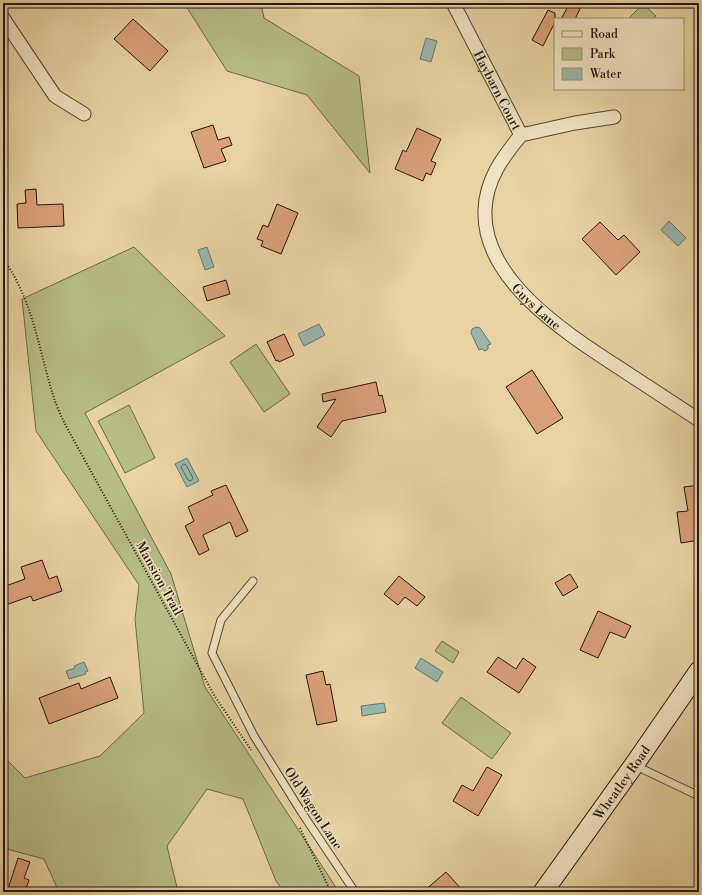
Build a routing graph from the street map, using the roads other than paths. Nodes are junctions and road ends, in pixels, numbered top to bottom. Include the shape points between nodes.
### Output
1 (453, 3) edge
2 (3, 18) edge
3 (84, 114) dead end
4 (614, 117) dead end
5 (521, 135) junction
6 (699, 420) edge
7 (253, 581) dead end
8 (699, 671) edge
9 (634, 765) junction
10 (699, 796) edge
11 (355, 892) edge
12 (543, 892) edge

1 - 5 street, Haybarn Court
2 - 3 street via 55,96
4 - 5 street, Haybarn Court
5 - 6 street, Guys Lane via 496,168 488,192 485,210 486,232 497,259 513,283 543,313 575,338
7 - 11 lane, Old Wagon Lane via 221,620 212,653 254,736
8 - 9 street, Wheatley Road
9 - 10 lane
9 - 12 street, Wheatley Road

